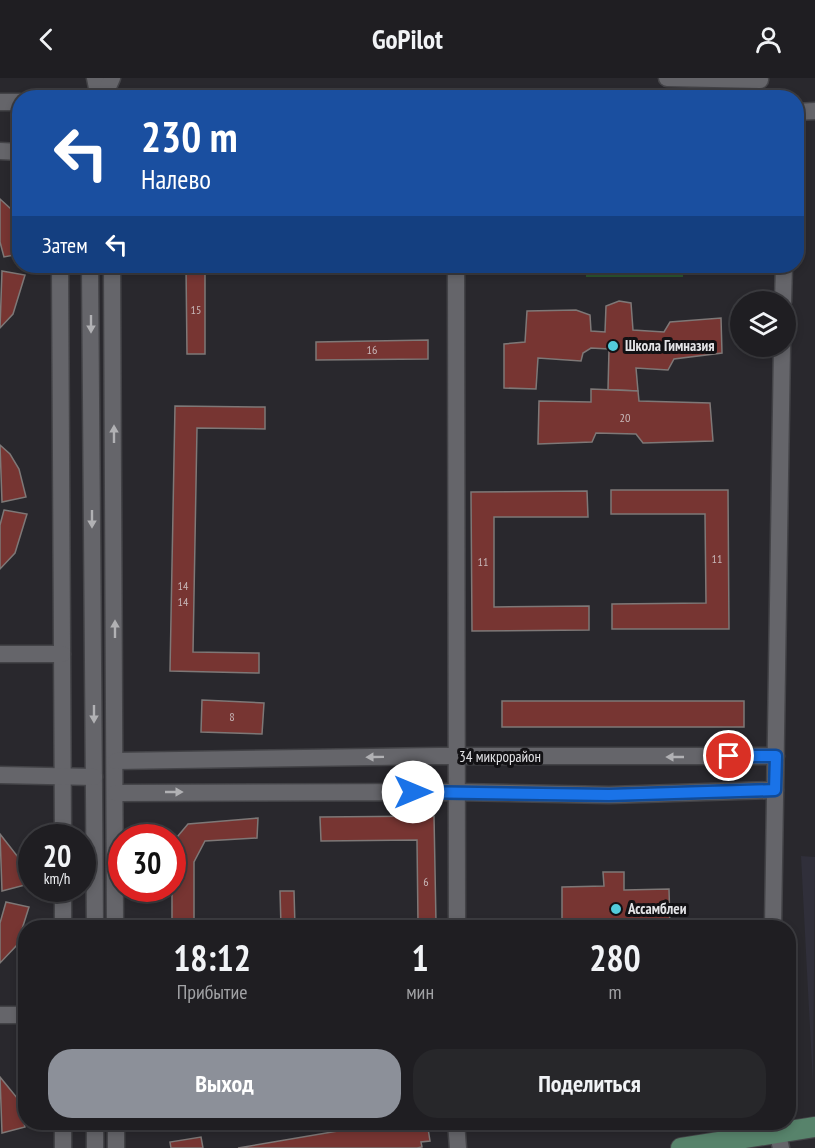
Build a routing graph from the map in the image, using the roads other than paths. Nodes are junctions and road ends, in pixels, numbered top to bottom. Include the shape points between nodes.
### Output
1 (668, 78) edge
2 (760, 80) dead end
3 (60, 273) edge
4 (90, 273) edge
5 (112, 273) edge
6 (456, 273) edge
7 (784, 273) edge
8 (783, 291) edge
9 (782, 357) edge
10 (0, 654) edge
11 (62, 654) junction
12 (776, 756) junction
13 (457, 757) junction
14 (116, 761) junction
15 (0, 775) edge
16 (63, 776) junction
17 (94, 777) junction
18 (775, 790) junction
19 (457, 792) junction
20 (116, 793) junction
21 (63, 824) edge
22 (63, 902) edge
23 (63, 920) edge
24 (95, 920) edge
25 (115, 920) edge
26 (457, 920) edge
27 (773, 920) edge
28 (0, 1015) edge
29 (18, 1015) edge
30 (815, 1127) edge
31 (63, 1130) edge
32 (95, 1130) edge
33 (116, 1130) edge
34 (457, 1130) edge
35 (815, 1135) edge
36 (774, 1136) edge
37 (63, 1148) edge
38 (96, 1148) edge
39 (116, 1148) edge
40 (458, 1148) edge
41 (681, 1148) edge
42 (733, 1148) edge

1 - 2 street
3 - 11 street
4 -> 17 street
14 -> 5 street
6 - 13 street
7 - 8 street
9 - 12 street
10 - 11 street
11 - 16 street
12 -> 13 street, 34 микрорайон
12 - 18 street
13 -> 14 street, 34 микрорайон
13 - 19 street
14 - 20 street
15 - 16 street
16 - 17 street
16 - 21 street
17 - 24 street
18 - 19 street via 609,795
18 - 27 street
20 -> 19 street
19 - 26 street
20 - 25 street
22 - 23 street
28 - 29 street
30 - 36 main road
31 - 37 street
32 - 38 street
33 - 39 street
34 - 40 street
35 - 36 main road
36 - 41 main road
36 - 42 main road

